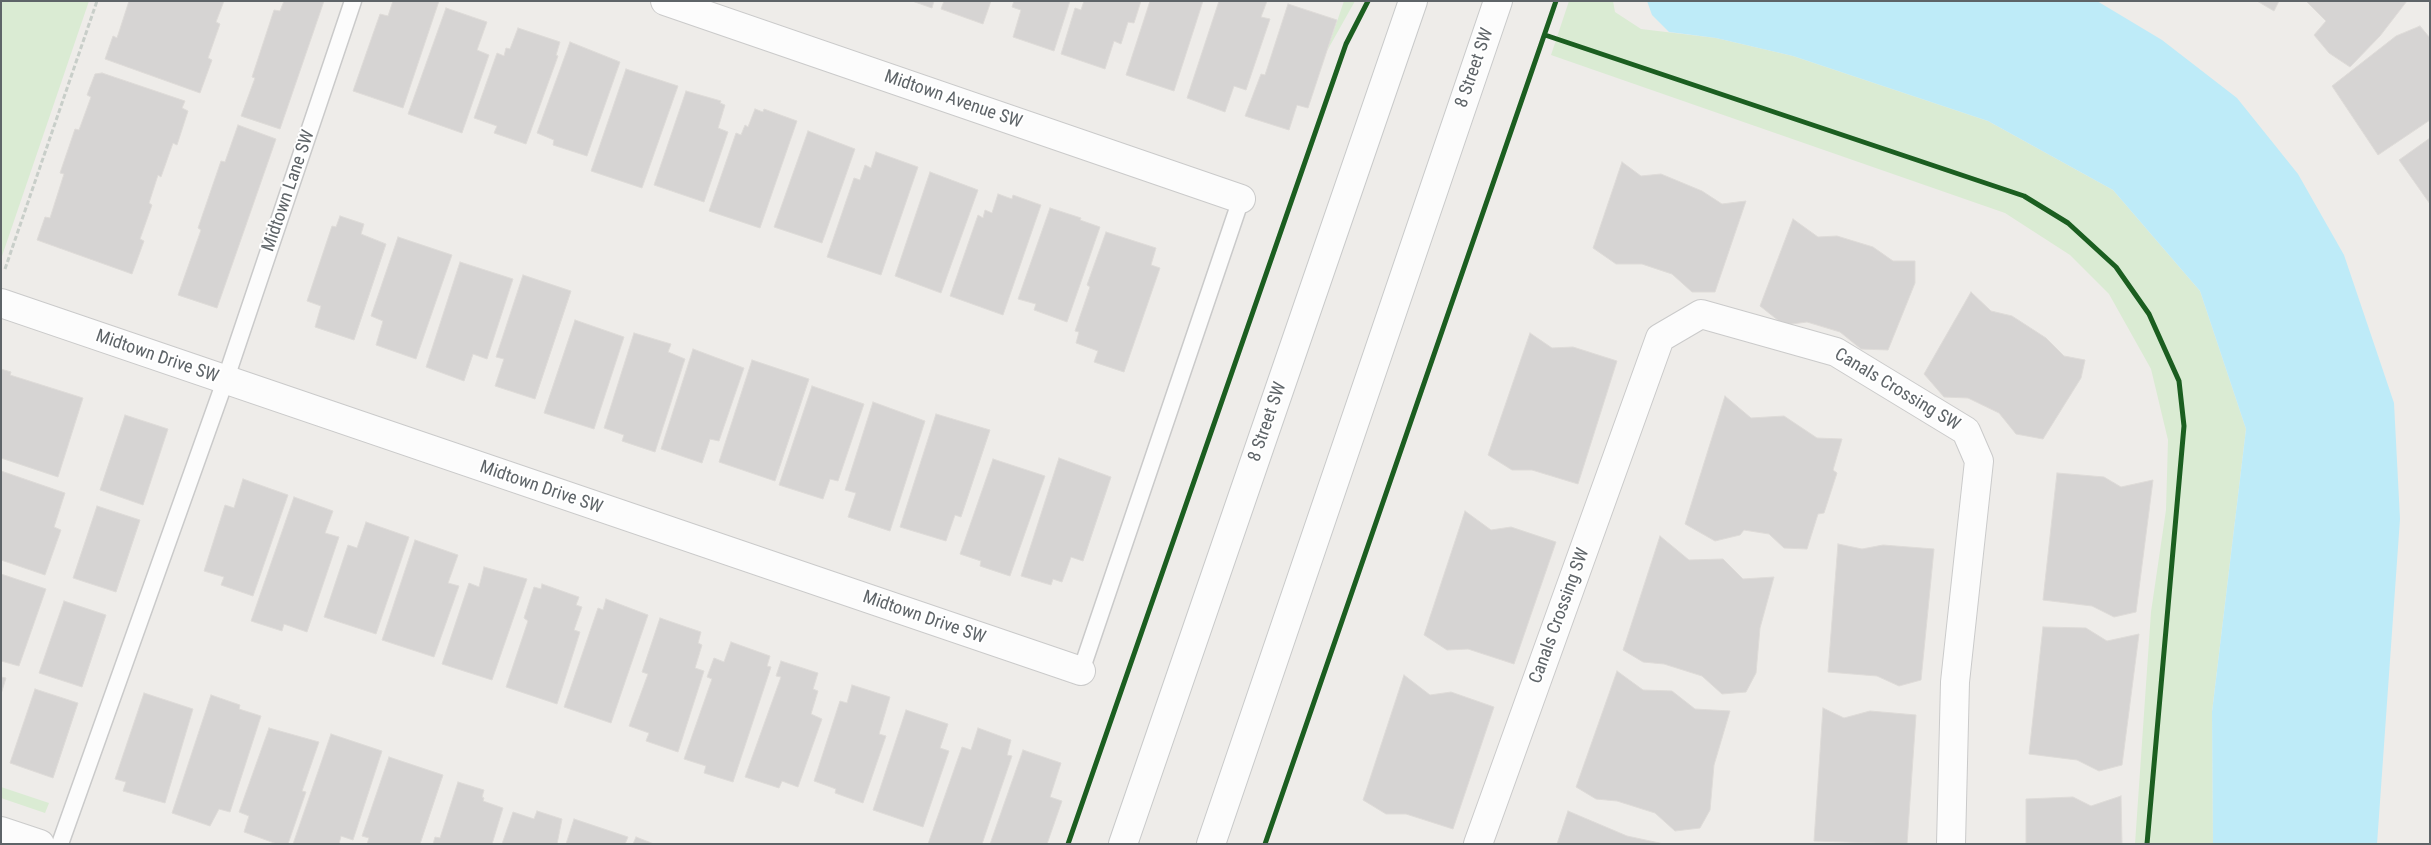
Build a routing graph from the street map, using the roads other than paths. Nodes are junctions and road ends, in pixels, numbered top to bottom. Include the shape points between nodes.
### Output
1 (353, 1) edge
2 (665, 1) edge
3 (1413, 1) edge
4 (1498, 1) edge
5 (1241, 199) joint
6 (1, 303) edge
7 (225, 381) junction
8 (1081, 671) joint
9 (1, 830) edge
10 (40, 844) edge
11 (60, 844) edge
12 (1123, 844) edge
13 (1210, 844) edge
14 (1478, 844) edge
15 (1951, 844) edge

1 - 7 lane, Midtown Lane SW
2 - 5 street, Midtown Avenue SW
3 - 12 street, 8 Street SW
4 - 13 street, 8 Street SW
5 - 8 lane
6 - 7 street, Midtown Drive SW
7 - 8 street, Midtown Drive SW
7 - 11 lane, Midtown Lane SW
9 - 10 street
14 - 15 street, Canals Crossing SW via 1660,338 1701,314 1836,352 1966,431 1979,461 1955,682

